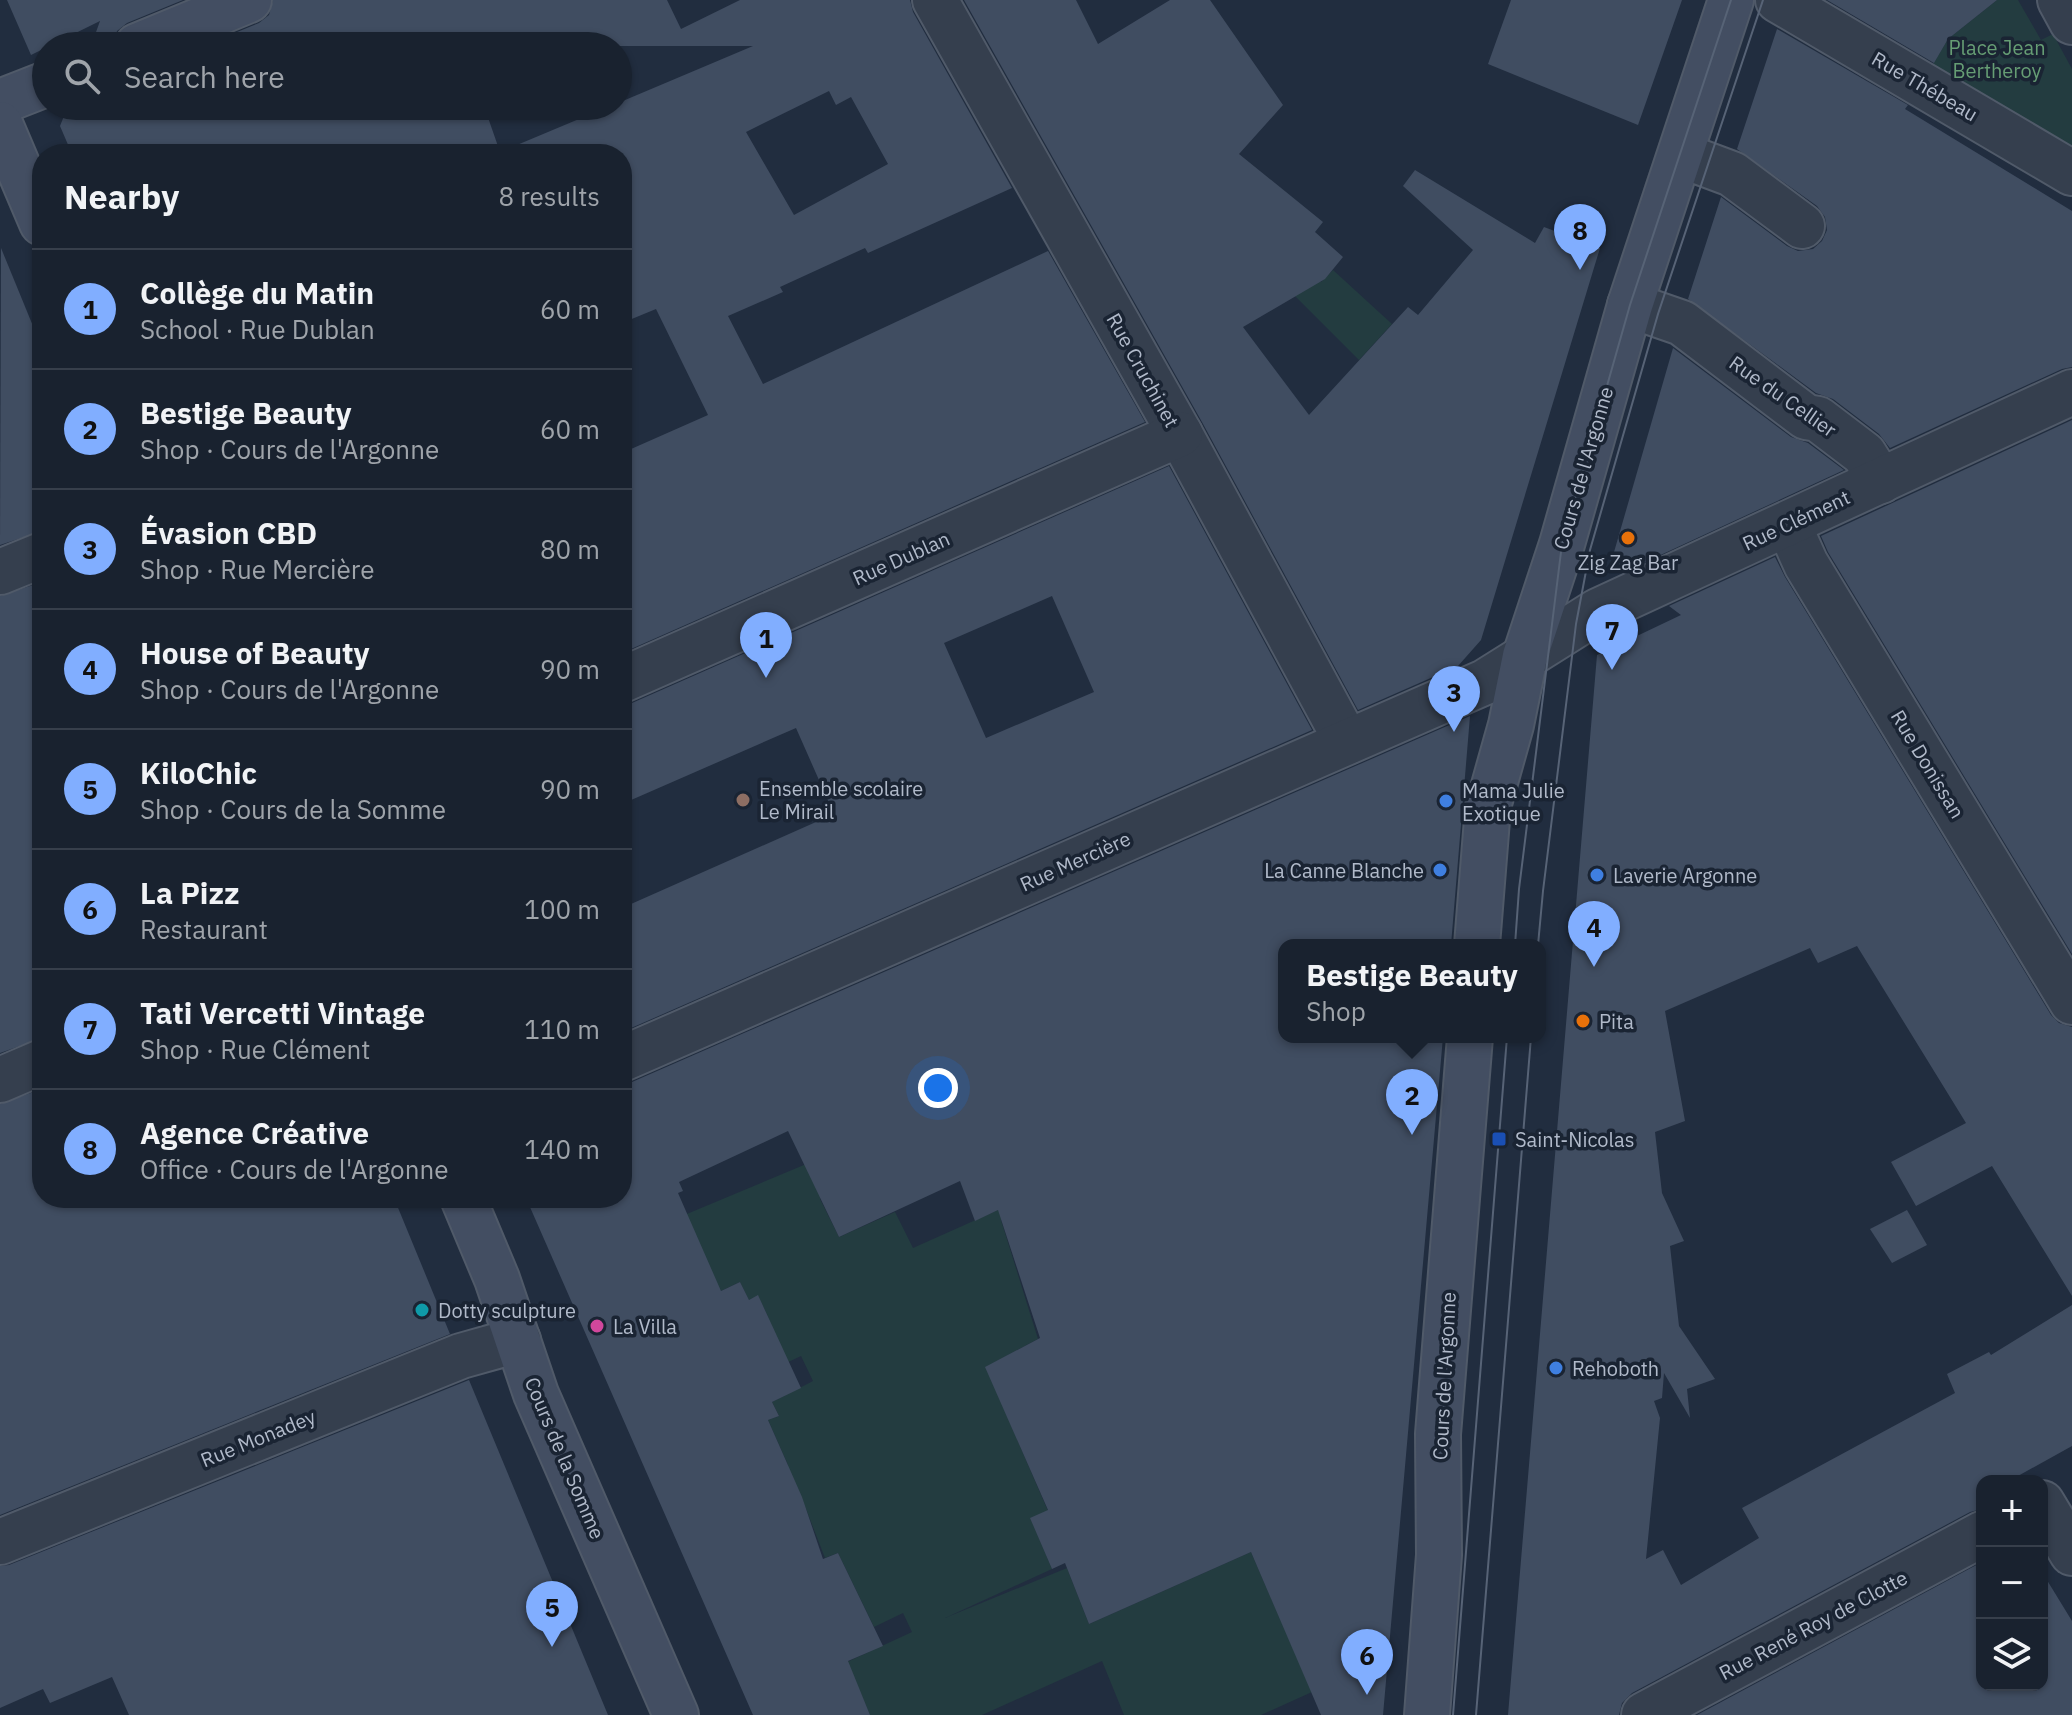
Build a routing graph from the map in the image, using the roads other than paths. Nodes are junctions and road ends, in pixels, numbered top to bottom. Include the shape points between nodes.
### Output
1 (249, 0) edge
2 (935, 0) edge
3 (1731, 0) edge
4 (1778, 0) edge
5 (2060, 0) edge
6 (2072, 22) edge
7 (171, 32) edge
8 (32, 89) edge
9 (0, 102) edge
10 (0, 124) edge
11 (1681, 155) junction
12 (2072, 173) edge
13 (32, 199) edge
14 (1802, 226) dead end
15 (1630, 305) junction
16 (2072, 392) edge
17 (1180, 434) junction
18 (1881, 481) junction
19 (1788, 524) junction
20 (32, 559) edge
21 (0, 572) edge
22 (1525, 656) junction
23 (632, 676) edge
24 (1347, 742) junction
25 (1477, 939) edge
26 (2072, 1002) edge
27 (1470, 1043) edge
28 (632, 1055) edge
29 (32, 1066) edge
30 (0, 1080) edge
31 (467, 1208) edge
32 (518, 1340) junction
33 (2072, 1487) edge
34 (2048, 1500) edge
35 (2048, 1513) edge
36 (1976, 1537) edge
37 (0, 1542) edge
38 (2072, 1553) edge
39 (676, 1715) edge
40 (1427, 1715) edge
41 (1644, 1715) edge

1 - 7 street
2 - 17 street, Rue Cruchinet
3 - 11 street, Cours de l'Argonne
4 - 12 street, Rue Thébeau
5 - 6 street
8 - 9 street
10 - 13 street
11 - 14 street via 1732,174
11 - 15 street, Cours de l'Argonne
15 - 18 street, Rue du Cellier via 1682,323 1864,454
15 - 22 street, Cours de l'Argonne
16 - 18 street, Rue Clément
17 - 23 street, Rue Dublan
17 - 24 street, Rue Cruchinet
18 - 19 street, Rue Clément
19 - 22 street, Rue Clément via 1598,611
19 - 26 street, Rue Donissan via 1806,564
20 - 21 street
22 - 24 street, Rue Mercière via 1485,682
22 - 25 street, Cours de l'Argonne via 1488,807
24 - 28 street, Rue Mercière
27 - 40 street, Cours de l'Argonne via 1439,1420 1439,1555
29 - 30 street
31 - 32 street, Cours de la Somme
32 - 37 street, Rue Monadey via 461,1356
32 - 39 street, Cours de la Somme via 536,1394
33 - 34 street
35 - 38 street
36 - 41 street, Rue René Roy de Clotte

